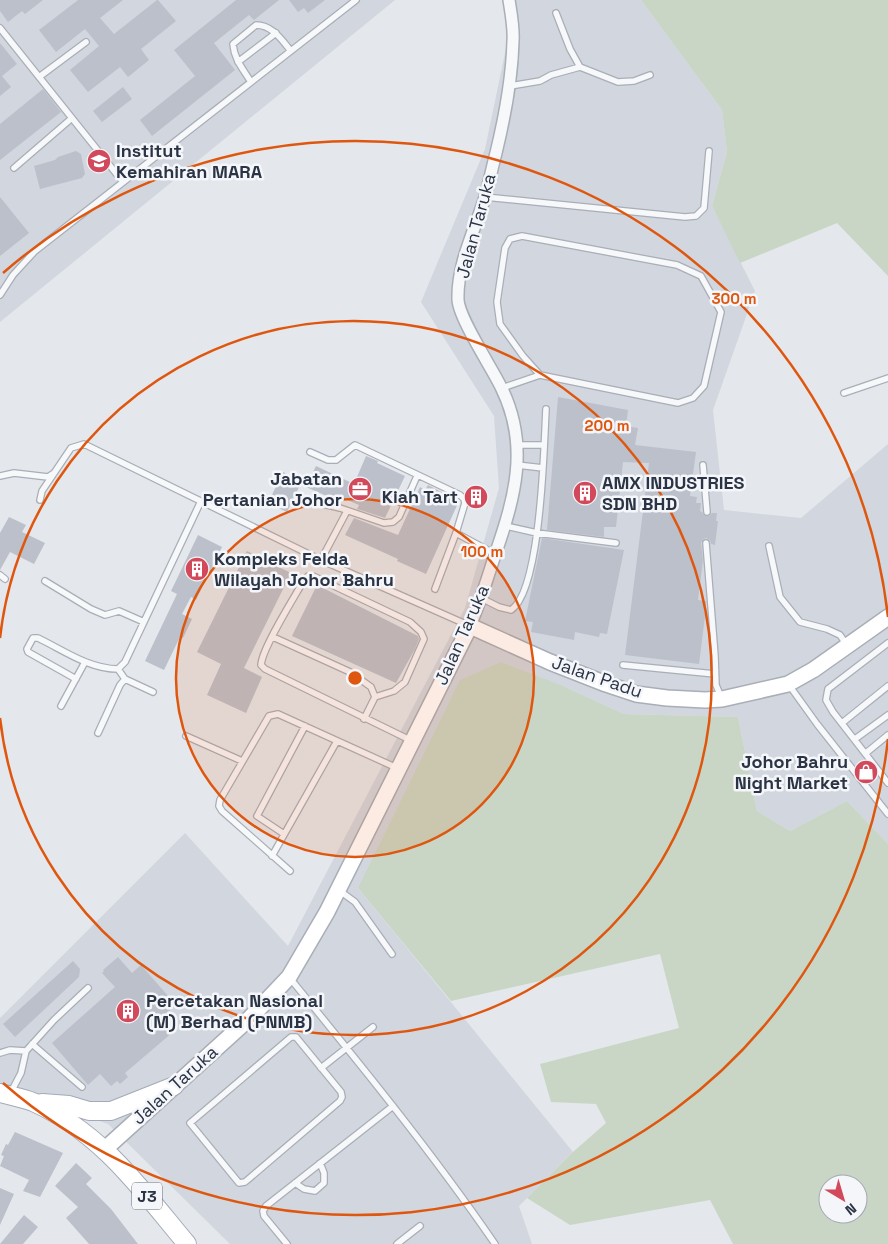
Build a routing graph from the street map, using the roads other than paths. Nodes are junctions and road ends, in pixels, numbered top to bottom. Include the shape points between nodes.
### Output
1 (356, 0) edge
2 (509, 0) edge
3 (556, 13) dead end
4 (0, 28) edge
5 (276, 33) junction
6 (86, 42) dead end
7 (291, 51) junction
8 (238, 62) junction
9 (580, 66) junction
10 (650, 74) dead end
11 (39, 77) junction
12 (251, 82) junction
13 (510, 86) junction
14 (72, 118) junction
15 (709, 150) dead end
16 (14, 168) dead end
17 (123, 182) junction
18 (485, 197) junction
19 (0, 295) edge
20 (540, 375) junction
21 (888, 378) edge
22 (502, 388) junction
23 (844, 393) dead end
24 (546, 409) dead end
25 (518, 445) junction
26 (544, 445) junction
27 (310, 452) dead end
28 (704, 464) dead end
29 (517, 465) junction
30 (542, 468) junction
31 (55, 472) junction
32 (0, 476) edge
33 (417, 476) junction
34 (40, 500) dead end
35 (306, 500) dead end
36 (201, 501) junction
37 (347, 510) junction
38 (707, 512) dead end
39 (506, 526) junction
40 (537, 532) junction
41 (456, 533) junction
42 (616, 543) dead end
43 (706, 544) dead end
44 (769, 546) dead end
45 (495, 554) junction
46 (321, 560) junction
47 (45, 582) dead end
48 (435, 589) dead end
49 (481, 598) junction
50 (888, 617) edge
51 (144, 622) junction
52 (470, 626) junction
53 (273, 637) junction
54 (888, 643) edge
55 (848, 646) junction
56 (85, 662) junction
57 (623, 665) dead end
58 (118, 669) junction
59 (715, 674) junction
60 (76, 679) junction
61 (125, 679) junction
62 (788, 684) junction
63 (888, 686) edge
64 (153, 692) dead end
65 (375, 697) junction
66 (722, 699) junction
67 (61, 706) dead end
68 (888, 715) edge
69 (364, 719) junction
70 (842, 723) junction
71 (305, 726) junction
72 (98, 733) dead end
73 (888, 735) edge
74 (186, 736) dead end
75 (855, 739) junction
76 (337, 741) junction
77 (412, 741) junction
78 (866, 753) junction
79 (242, 761) junction
80 (398, 768) junction
81 (886, 775) edge
82 (888, 783) edge
83 (888, 814) edge
84 (284, 834) junction
85 (272, 856) junction
86 (290, 871) dead end
87 (338, 889) junction
88 (392, 954) dead end
89 (289, 977) junction
90 (88, 988) dead end
91 (373, 1027) dead end
92 (32, 1044) junction
93 (347, 1048) junction
94 (26, 1051) junction
95 (0, 1053) edge
96 (321, 1068) junction
97 (174, 1086) junction
98 (82, 1087) dead end
99 (5, 1094) edge
100 (32, 1102) junction
101 (393, 1106) junction
102 (105, 1149) junction
103 (320, 1163) junction
104 (295, 1183) junction
105 (420, 1226) dead end
106 (187, 1244) edge
107 (287, 1244) edge
108 (397, 1244) edge
109 (495, 1244) edge

1 - 7 lane
2 - 13 street, Jalan Taruka via 514,39
3 - 9 lane
4 - 11 lane
5 - 7 lane
5 - 8 lane
5 - 8 lane via 265,25 256,25 233,44
6 - 11 lane
7 - 12 lane
8 - 12 lane
9 - 10 lane via 618,82 634,81
9 - 13 lane via 540,81
11 - 14 lane
12 - 17 lane
13 - 18 street, Jalan Taruka
14 - 16 lane
14 - 17 lane
15 - 18 lane via 704,208 696,216
17 - 19 lane via 35,251
18 - 22 street, Jalan Taruka via 460,276 458,301 465,321
20 - 20 lane via 678,402 693,398 704,386 720,312 700,276 677,265 522,236 510,239 504,248 497,302 500,324
20 - 22 lane
21 - 23 lane
22 - 25 street, Jalan Taruka
24 - 26 lane
25 - 26 lane
25 - 29 street, Jalan Taruka
26 - 30 lane
27 - 33 lane via 336,460 354,445
28 - 38 lane
29 - 30 lane
29 - 39 street, Jalan Taruka
30 - 40 lane
31 - 32 lane via 48,477
31 - 34 lane
31 - 36 lane via 71,448 84,444
33 - 37 lane via 394,522
33 - 41 lane via 464,499
35 - 37 lane
36 - 46 lane
36 - 51 lane
37 - 46 lane
39 - 40 lane
39 - 45 street, Jalan Taruka
40 - 42 lane
40 - 49 lane via 525,587 516,606 511,610
41 - 45 lane
41 - 48 lane
43 - 59 lane
44 - 55 lane via 780,598 800,622 840,635
45 - 49 street, Jalan Taruka
46 - 52 lane
47 - 51 lane via 98,612 106,615 119,612
49 - 52 street, Jalan Taruka
50 - 55 street, Jalan Padu
51 - 58 lane via 125,662
52 - 66 street, Jalan Padu via 550,662 636,694
52 - 77 street, Jalan Taruka
53 - 65 lane via 350,672 371,687
53 - 65 lane via 308,576 410,622 424,639 421,648 405,682 394,691
53 - 69 lane via 262,660 261,665 265,669
54 - 70 lane via 828,689 826,700
55 - 62 street, Jalan Padu
56 - 58 lane via 104,669
56 - 60 lane
56 - 60 lane via 38,638 33,638 27,649 29,654
57 - 59 lane
58 - 61 lane
59 - 66 lane
60 - 67 lane
61 - 64 lane
61 - 72 lane
62 - 66 street, Jalan Padu
62 - 83 lane
63 - 70 lane
65 - 69 lane
68 - 75 lane
69 - 77 lane
70 - 75 lane
71 - 76 lane
71 - 79 lane via 272,714
71 - 84 lane via 257,816
73 - 78 lane
74 - 79 lane
75 - 78 lane
76 - 80 lane
76 - 84 lane
77 - 80 street, Jalan Taruka
78 - 81 lane
79 - 85 lane via 219,806
80 - 87 street, Jalan Taruka
81 - 82 lane
84 - 85 lane
85 - 86 lane
87 - 88 lane via 354,902
87 - 89 street, Jalan Taruka
89 - 93 lane
89 - 97 street, Jalan Taruka
90 - 92 lane
91 - 93 lane
92 - 94 lane
92 - 98 lane
93 - 96 lane
93 - 101 lane
94 - 95 lane
94 - 99 lane via 21,1073
96 - 96 lane via 341,1092 340,1101 242,1184 190,1123 291,1037 296,1037
97 - 100 main road via 111,1111
97 - 102 street, Jalan Taruka
99 - 100 main road, J3
100 - 102 main road, J3 via 65,1119
101 - 103 lane
101 - 109 lane via 462,1195
102 - 106 main road, J3
103 - 104 lane
103 - 104 lane via 324,1183 315,1191
104 - 107 lane via 263,1211
105 - 108 lane

